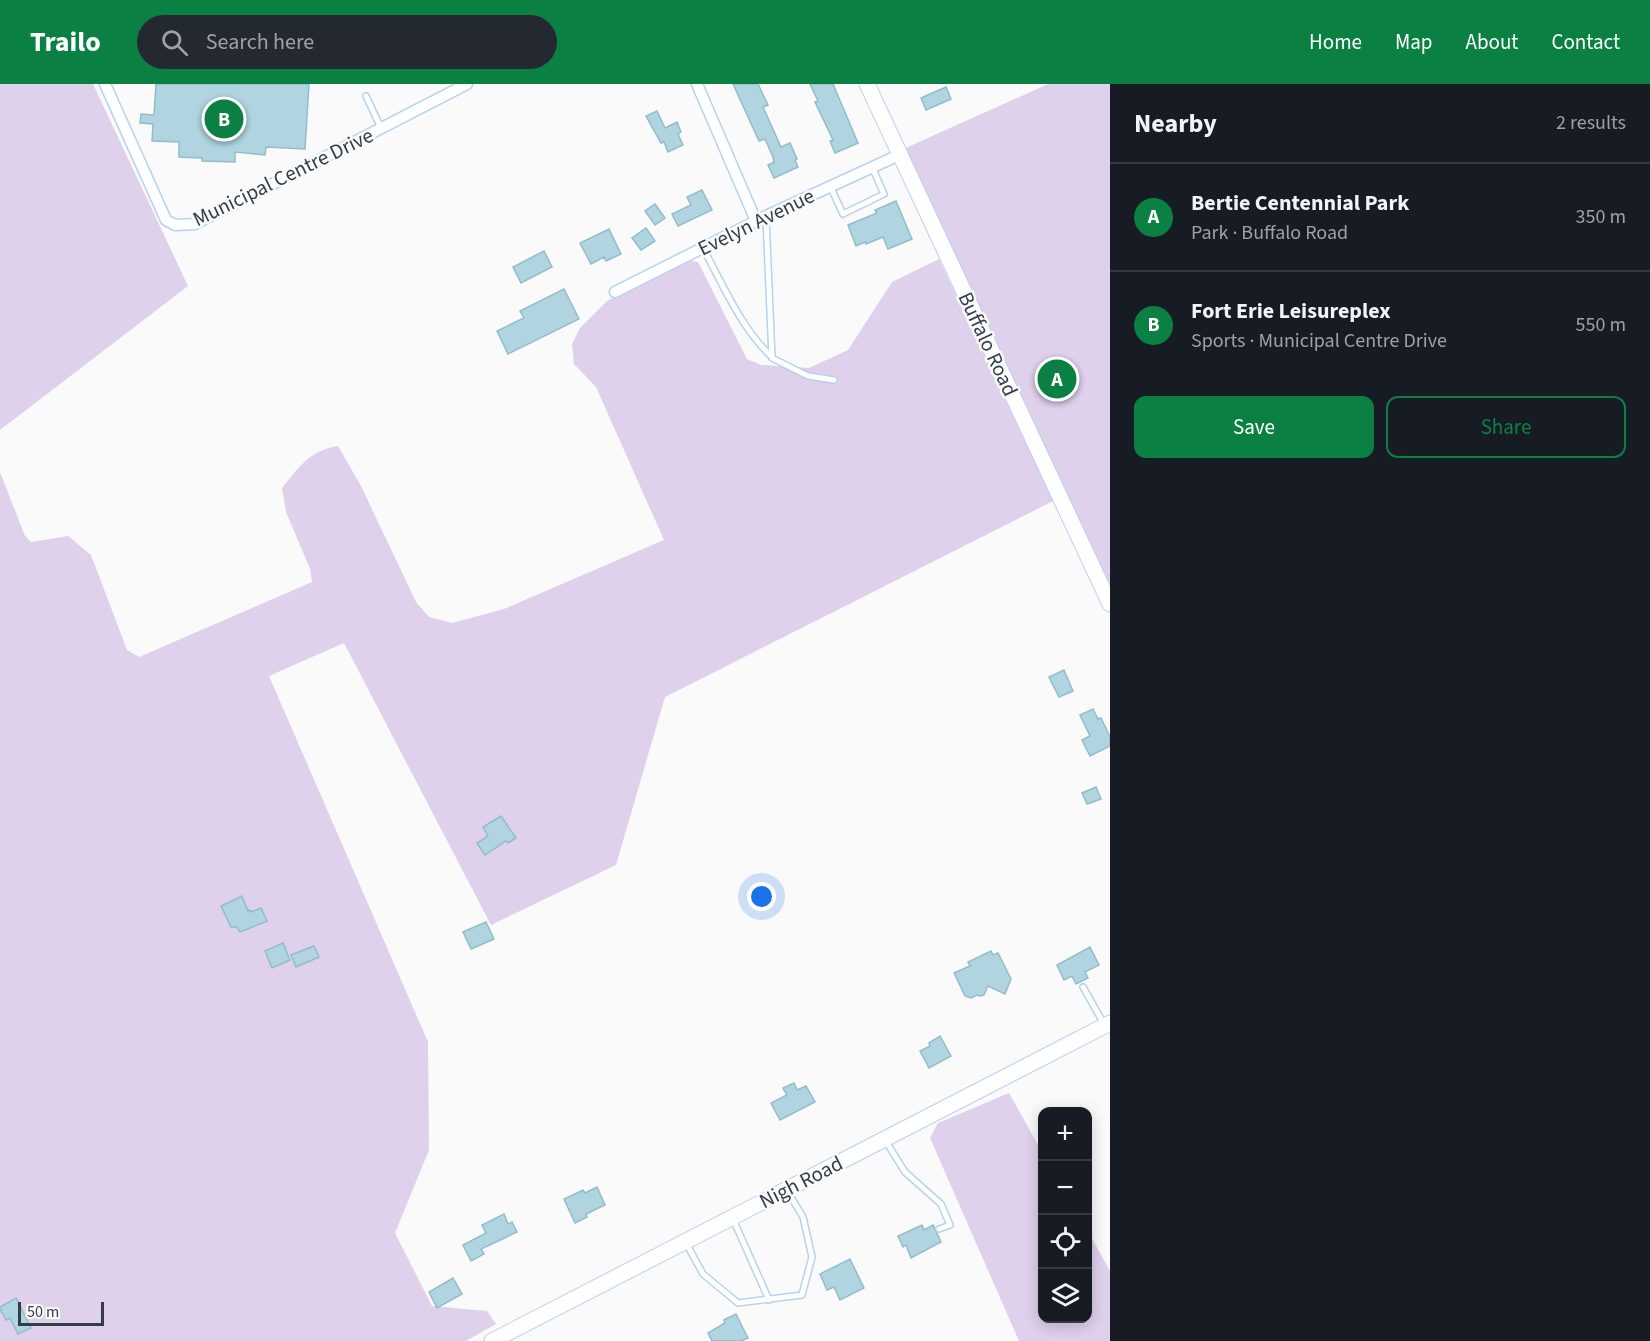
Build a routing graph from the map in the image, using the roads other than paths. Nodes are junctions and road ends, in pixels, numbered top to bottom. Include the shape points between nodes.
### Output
1 (105, 84) edge
2 (467, 84) edge
3 (697, 84) edge
4 (867, 84) edge
5 (366, 96) dead end
6 (381, 128) junction
7 (899, 155) junction
8 (872, 167) junction
9 (830, 186) junction
10 (761, 218) junction
11 (703, 248) junction
12 (615, 292) dead end
13 (772, 358) junction
14 (834, 380) dead end
15 (1110, 604) edge
16 (1083, 987) dead end
17 (1107, 1024) edge
18 (884, 1139) junction
19 (786, 1190) junction
20 (732, 1218) junction
21 (939, 1229) dead end
22 (685, 1242) junction
23 (769, 1300) junction
24 (492, 1341) edge

1 - 6 street, Municipal Centre Drive via 166,220 175,225 195,224
2 - 6 street, Municipal Centre Drive
3 - 10 street
4 - 7 street, Buffalo Road
5 - 6 lane
7 - 8 street, Evelyn Avenue
7 - 15 street, Buffalo Road
8 - 9 street, Evelyn Avenue
8 - 9 lane via 884,194 843,214
9 - 10 street, Evelyn Avenue
10 - 11 street, Evelyn Avenue
10 - 13 lane
11 - 12 street, Evelyn Avenue
11 - 13 lane via 746,327
13 - 14 lane via 808,376
16 - 17 lane
17 - 18 street, Nigh Road
18 - 19 street, Nigh Road
18 - 21 lane via 905,1172 941,1204 950,1225
19 - 20 street, Nigh Road
19 - 23 lane via 803,1217 812,1257 802,1295
20 - 22 street, Nigh Road
20 - 23 lane
22 - 23 lane via 703,1274 738,1303
22 - 24 street, Nigh Road

